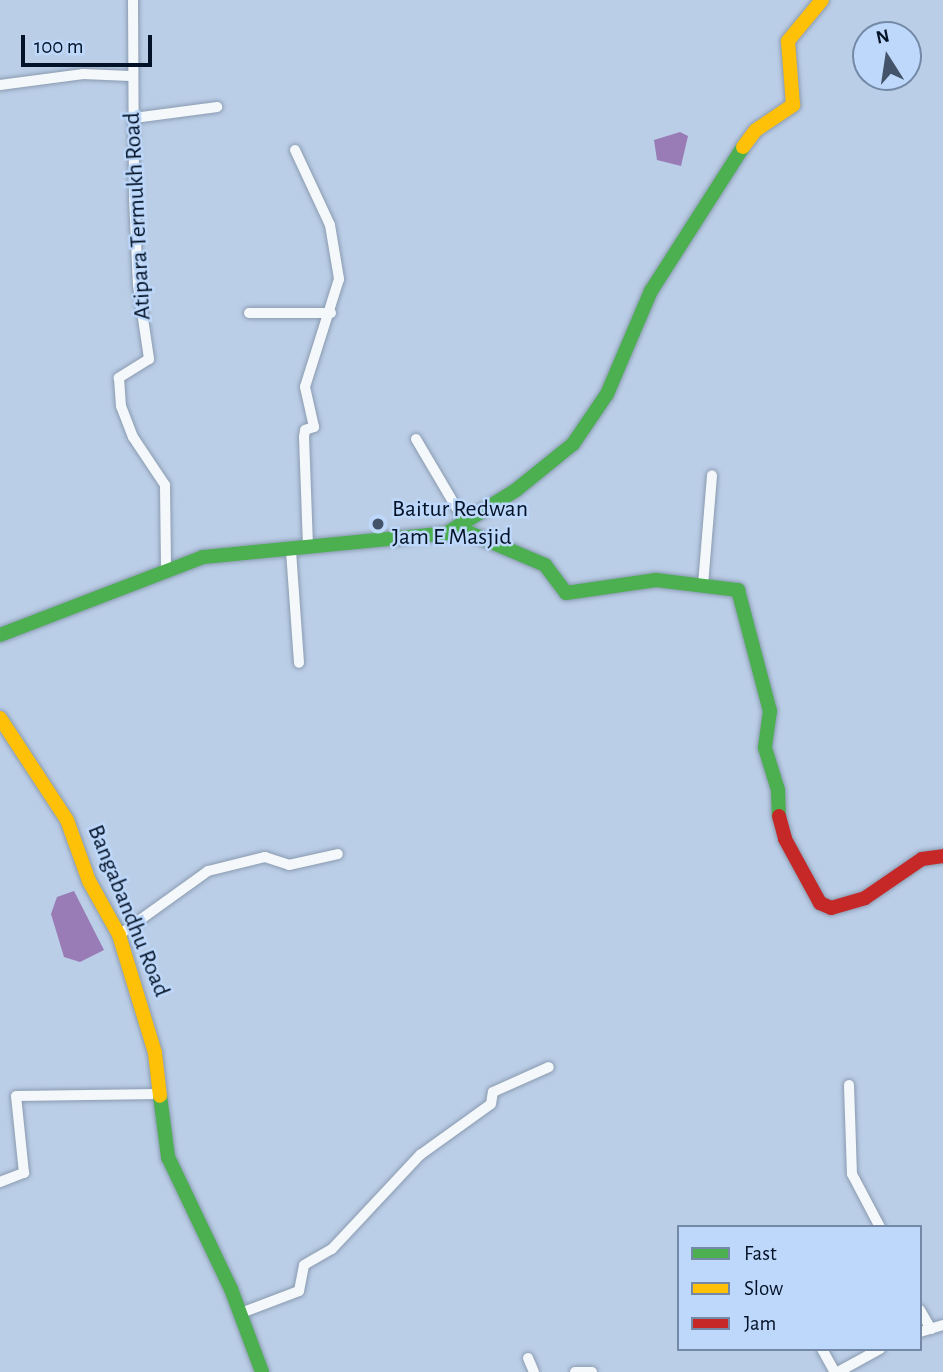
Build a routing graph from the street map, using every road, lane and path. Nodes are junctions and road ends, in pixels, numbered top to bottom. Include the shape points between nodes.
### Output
1 (133, 0) edge
2 (822, 0) edge
3 (130, 76) junction
4 (0, 85) edge
5 (217, 107) dead end
6 (134, 118) junction
7 (295, 150) dead end
8 (249, 313) dead end
9 (331, 313) junction
10 (416, 439) dead end
11 (712, 475) dead end
12 (462, 526) junction
13 (308, 548) junction
14 (291, 551) junction
15 (166, 569) junction
16 (703, 585) junction
17 (0, 635) edge
18 (299, 663) dead end
19 (1, 722) edge
20 (338, 854) dead end
21 (943, 856) edge
22 (119, 935) junction
23 (549, 1067) dead end
24 (849, 1085) dead end
25 (159, 1094) junction
26 (0, 1182) edge
27 (879, 1225) edge
28 (241, 1312) junction
29 (943, 1325) edge
30 (926, 1331) edge
31 (823, 1351) edge
32 (876, 1351) edge
33 (528, 1358) dead end
34 (262, 1372) edge
35 (534, 1372) edge
36 (575, 1372) edge
37 (592, 1372) edge
38 (837, 1372) edge

1 - 3 street, Atipara Termukh Road
2 - 12 street via 788,41 793,105 756,130 710,193 651,291 607,394 573,444
3 - 4 street via 83,75
3 - 6 street, Atipara Termukh Road
5 - 6 street
6 - 15 street, Atipara Termukh Road via 138,285 149,359 119,377 121,406 133,437 165,485
7 - 9 street via 330,225 339,279
8 - 9 street
9 - 13 street via 305,387 314,427 305,430 304,437
10 - 12 street
11 - 16 street
12 - 13 street via 447,533
12 - 16 street via 545,565 566,593 656,580
13 - 14 street
14 - 15 street via 203,557
14 - 18 street
15 - 17 street
16 - 21 street via 738,590 744,597 753,655 771,711 765,748 778,790 777,810 785,839 820,903 831,908 865,898 922,859
19 - 22 street, Bangabandhu Road via 67,820 89,881
20 - 22 street via 289,865 265,858 208,871
22 - 25 street, Bangabandhu Road via 145,1011
23 - 28 street via 493,1092 491,1104 420,1155 332,1249 304,1265 299,1291
24 - 27 street via 852,1174
25 - 26 street via 16,1096 24,1173
25 - 28 street, Bangabandhu Road via 168,1157
28 - 34 street, Bangabandhu Road
29 - 30 street
31 - 38 street
32 - 38 street
33 - 35 street
36 - 37 street

